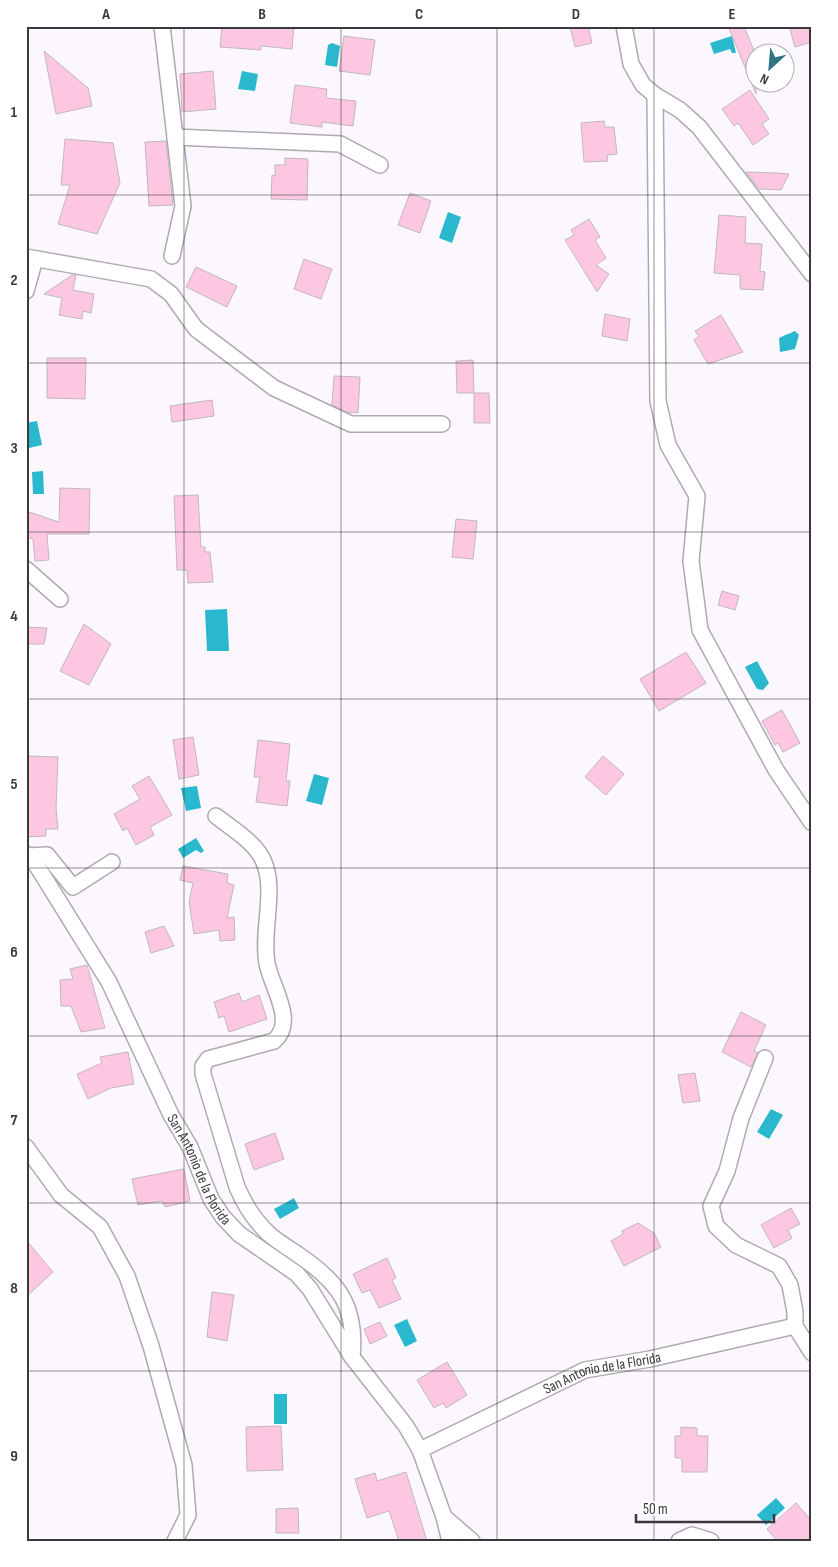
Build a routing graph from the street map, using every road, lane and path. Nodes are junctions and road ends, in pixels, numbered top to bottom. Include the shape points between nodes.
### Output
1 (162, 26) edge
2 (624, 26) edge
3 (655, 95) junction
4 (175, 137) junction
5 (380, 165) dead end
6 (172, 256) dead end
7 (31, 258) edge
8 (812, 274) edge
9 (26, 291) edge
10 (442, 424) dead end
11 (26, 569) edge
12 (60, 599) dead end
13 (216, 816) dead end
14 (812, 822) edge
15 (27, 855) edge
16 (112, 862) dead end
17 (765, 1058) dead end
18 (26, 1147) edge
19 (795, 1326) junction
20 (812, 1353) edge
21 (352, 1357) junction
22 (420, 1450) junction
23 (444, 1517) junction
24 (175, 1541) edge
25 (450, 1541) edge
26 (472, 1541) edge
27 (679, 1541) edge
28 (711, 1541) edge

1 - 4 street
2 - 3 street via 637,76
3 - 8 street via 680,110 699,127
3 - 14 street via 658,400 668,445 698,496 691,561 700,630 776,770
4 - 5 street via 340,144
4 - 6 street via 183,206
7 - 9 street
7 - 10 street via 151,279 171,294 196,329 274,388 351,424
11 - 12 street
13 - 21 street via 255,848 267,868 266,960 285,1022 281,1035 274,1041 208,1059 203,1066 203,1074 244,1204 270,1236 332,1280 351,1317
15 - 16 street via 47,855 73,887
15 - 21 street, San Antonio de la Florida via 109,982 222,1217 238,1234 297,1274 310,1289
17 - 19 street via 741,1118 727,1171 711,1206 716,1226 736,1245 779,1266 790,1285
18 - 24 street via 61,1195 100,1226 127,1276 151,1346 184,1465 188,1515
19 - 20 street
19 - 22 street, San Antonio de la Florida via 650,1359 585,1370
21 - 22 street, San Antonio de la Florida via 406,1426
22 - 23 street, San Antonio de la Florida
23 - 25 street, San Antonio de la Florida
23 - 26 street
27 - 28 street via 692,1535

